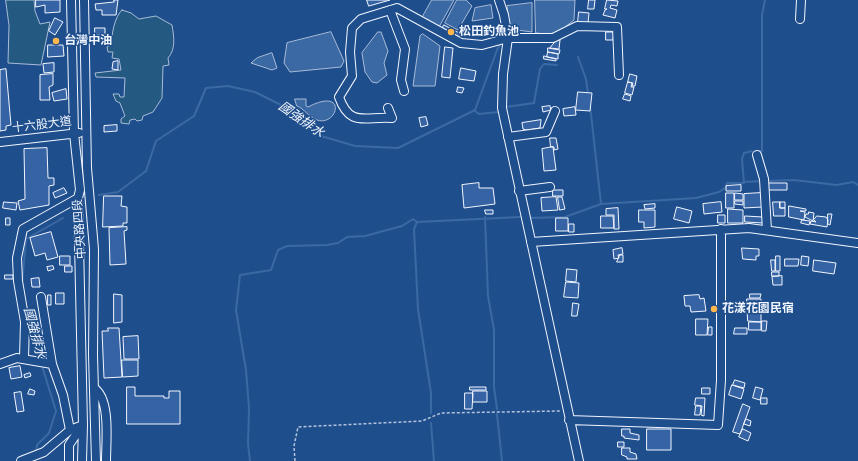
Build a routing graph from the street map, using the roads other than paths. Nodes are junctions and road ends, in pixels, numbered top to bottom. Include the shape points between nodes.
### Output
1 (71, 0) edge
2 (84, 0) edge
3 (499, 0) edge
4 (801, 0) edge
5 (390, 10) junction
6 (800, 19) dead end
7 (508, 38) junction
8 (619, 75) dead end
9 (404, 90) dead end
10 (388, 108) dead end
11 (555, 110) dead end
12 (86, 131) junction
13 (74, 133) junction
14 (508, 138) junction
15 (0, 142) edge
16 (757, 155) dead end
17 (550, 187) dead end
18 (519, 191) junction
19 (78, 198) junction
20 (721, 229) junction
21 (767, 230) junction
22 (531, 242) junction
23 (858, 243) edge
24 (41, 297) dead end
25 (28, 359) junction
26 (0, 364) edge
27 (52, 364) junction
28 (94, 388) junction
29 (569, 420) junction
30 (83, 425) junction
31 (70, 430) junction
32 (82, 457) edge
33 (96, 458) edge
34 (22, 461) edge
35 (69, 461) edge
36 (106, 461) edge
37 (579, 461) edge

1 - 13 street, 中央路四段
2 - 12 street, 中央路四段
3 - 7 street
4 - 6 street
5 - 7 street via 397,8 461,43 482,45
5 - 9 street via 405,50 401,80
5 - 10 street via 361,19 352,28 352,76 339,97 344,111 355,119 392,118
7 - 8 street via 553,38 577,26 617,27
7 - 14 street via 502,108
11 - 14 street via 546,132
12 - 13 street, 十六股大道
12 - 28 street, 中央路四段 via 94,249
13 - 15 street, 十六股大道
13 - 19 street, 中央路四段 via 80,190
14 - 18 street
16 - 21 street via 764,179
17 - 18 street
18 - 22 street
19 - 25 street via 23,229 18,258 18,281
19 - 30 street, 中央路四段
20 - 21 street
20 - 22 street
20 - 29 street via 721,380 718,425
21 - 23 street
22 - 29 street
24 - 27 street
25 - 26 street via 17,358
25 - 27 street
27 - 31 street via 63,395
28 - 33 street, 中央路四段
28 - 36 street via 100,392 105,404
29 - 37 street
30 - 31 street
30 - 32 street, 中央路四段
30 - 35 street via 69,445
31 - 34 street via 44,452

